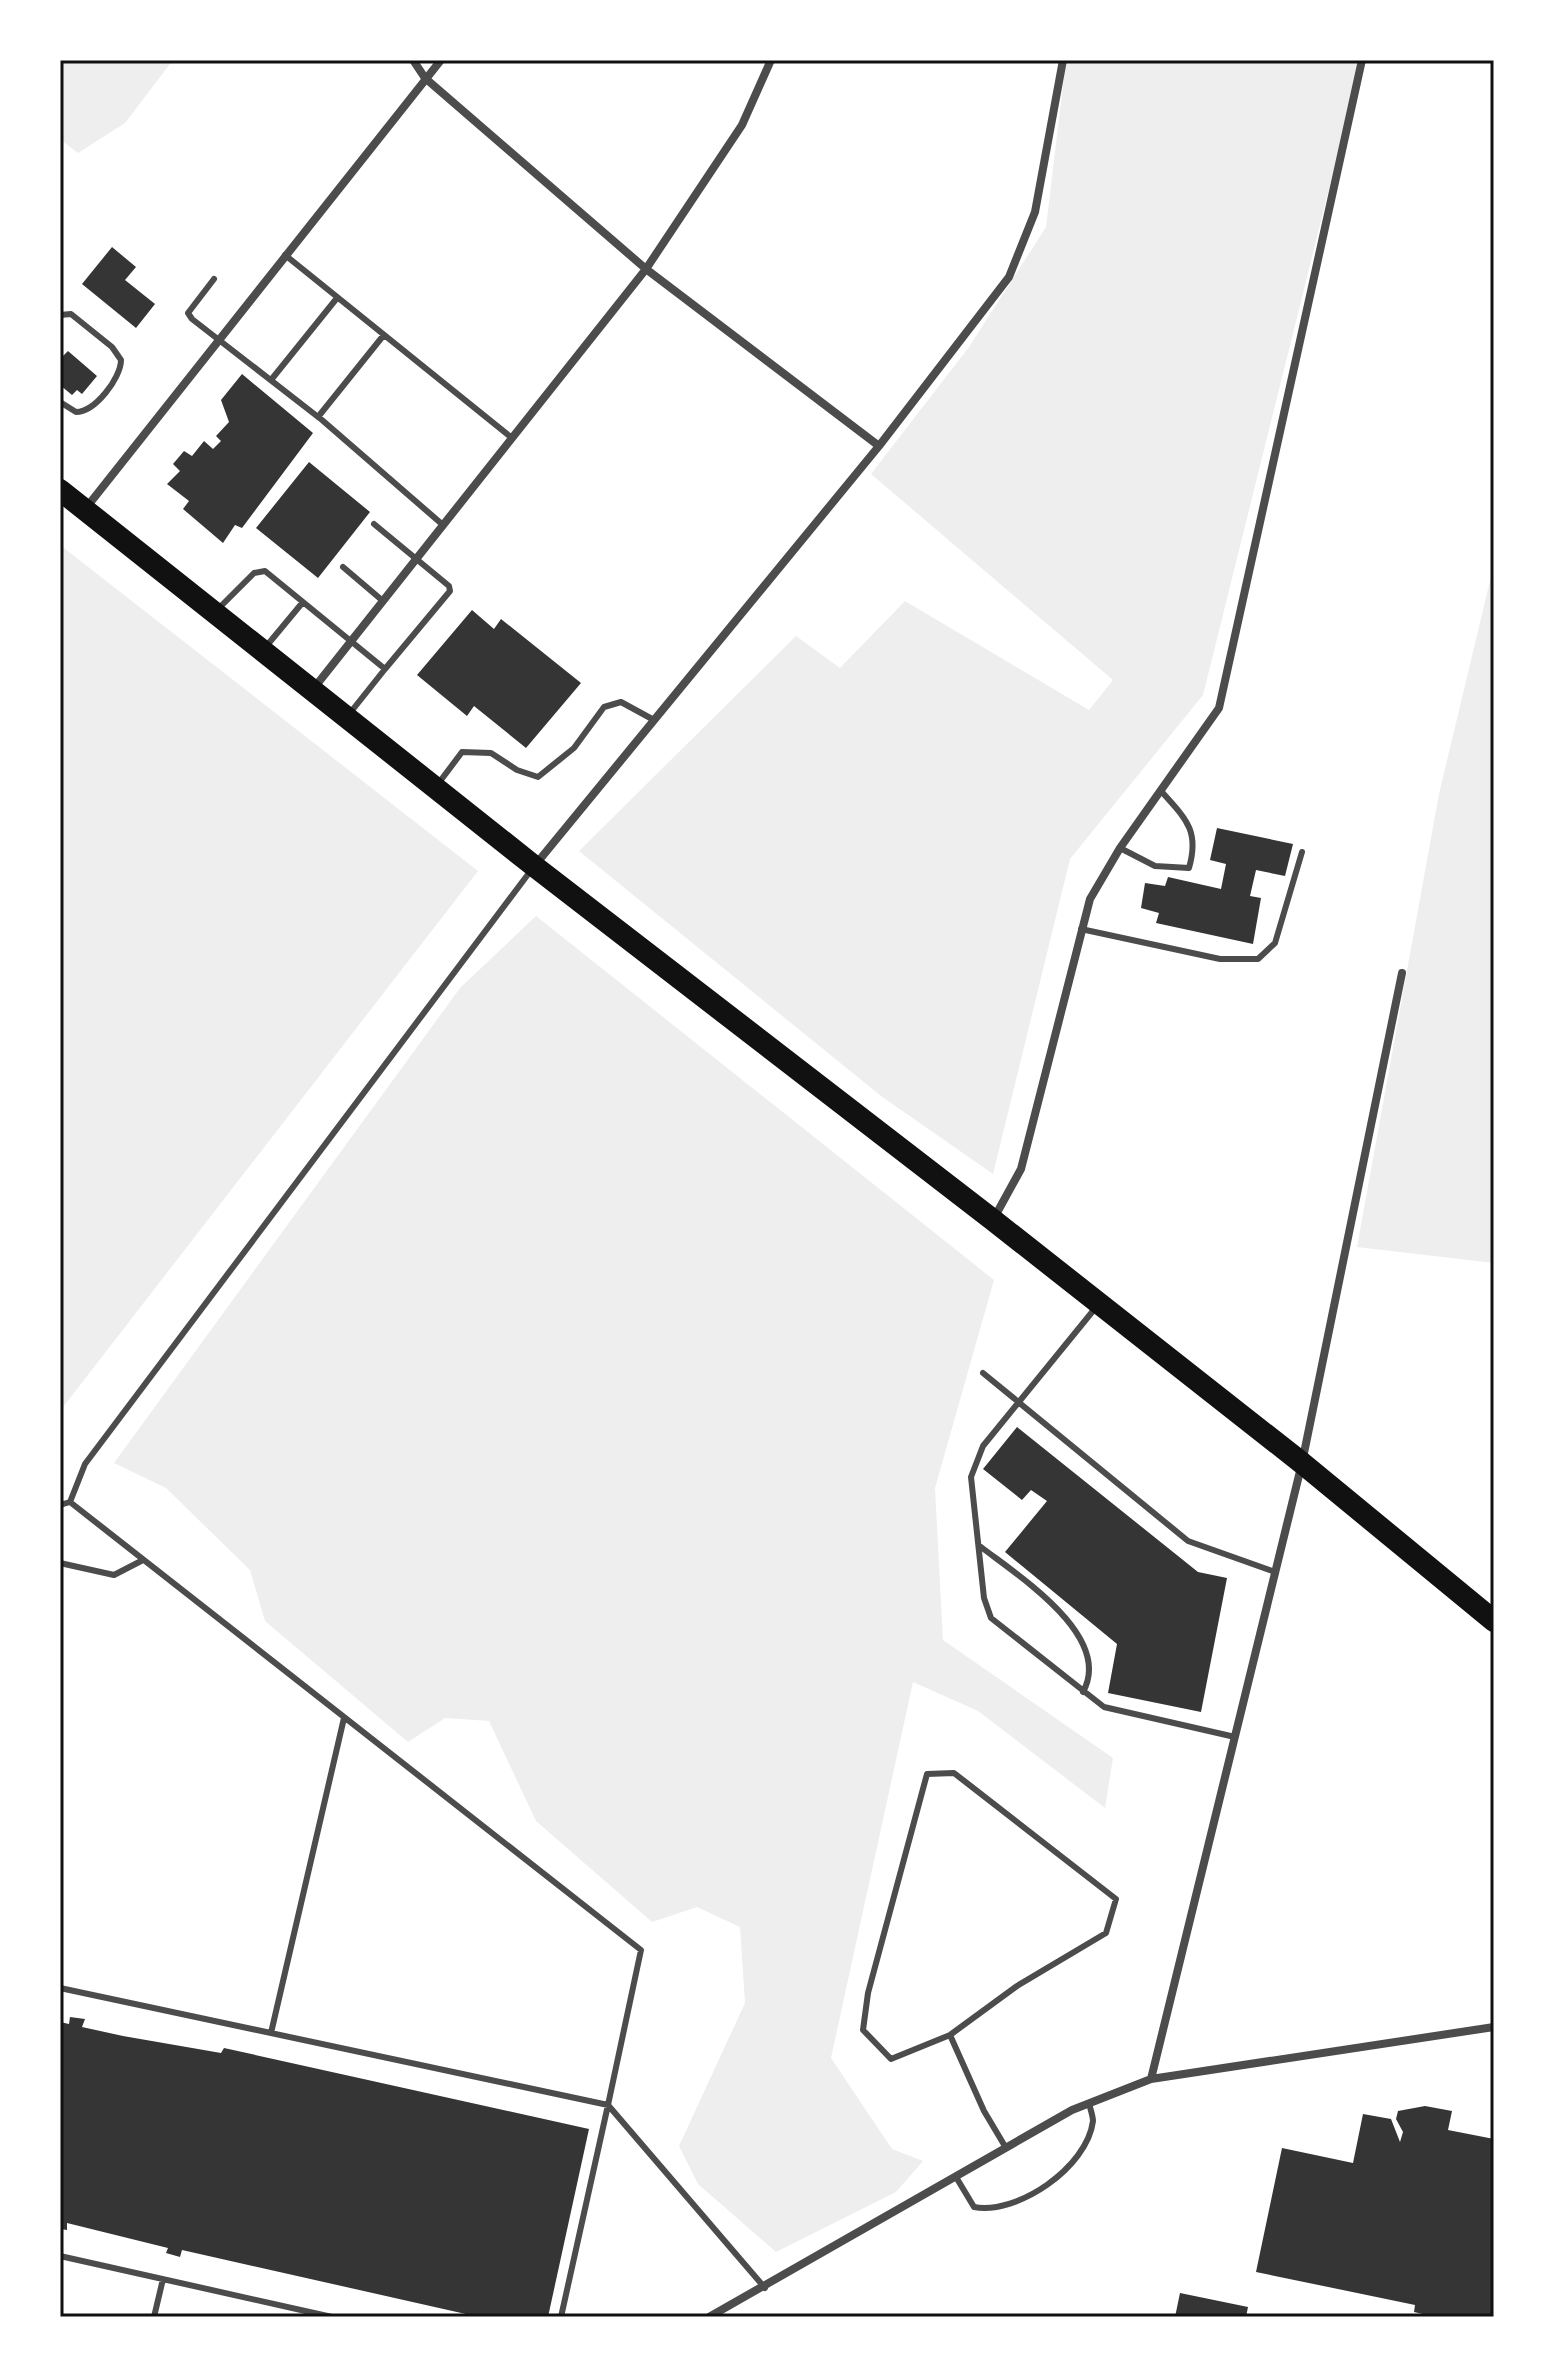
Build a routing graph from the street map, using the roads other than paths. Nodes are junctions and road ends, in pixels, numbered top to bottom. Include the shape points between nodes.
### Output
1 (413, 60) edge
2 (441, 60) edge
3 (771, 60) edge
4 (1063, 60) edge
5 (1362, 60) edge
6 (425, 78) junction
7 (285, 255) junction
8 (646, 269) junction
9 (214, 279) dead end
10 (337, 298) junction
11 (60, 315) edge
12 (383, 336) junction
13 (219, 340) junction
14 (271, 380) junction
15 (60, 402) edge
16 (318, 417) junction
17 (512, 438) junction
18 (879, 446) junction
19 (60, 490) edge
20 (84, 510) junction
21 (374, 524) dead end
22 (443, 525) junction
23 (417, 559) junction
24 (343, 567) dead end
25 (383, 601) junction
26 (303, 602) junction
27 (216, 612) junction
28 (351, 642) junction
29 (264, 649) junction
30 (385, 669) junction
31 (314, 688) junction
32 (348, 715) junction
33 (654, 720) junction
34 (436, 787) junction
35 (1161, 791) junction
36 (1120, 848) junction
37 (1302, 852) dead end
38 (534, 866) junction
39 (1081, 929) junction
40 (1402, 973) dead end
41 (993, 1220) junction
42 (1099, 1303) junction
43 (983, 1373) dead end
44 (1019, 1402) junction
45 (1302, 1463) junction
46 (70, 1502) junction
47 (60, 1505) edge
48 (981, 1547) junction
49 (143, 1560) junction
50 (60, 1563) edge
51 (1275, 1572) junction
52 (1494, 1621) edge
53 (1083, 1692) junction
54 (344, 1718) junction
55 (1235, 1737) junction
56 (60, 1988) edge
57 (1494, 2027) edge
58 (271, 2033) junction
59 (950, 2035) junction
60 (1151, 2079) junction
61 (1089, 2103) junction
62 (608, 2105) junction
63 (1006, 2148) junction
64 (956, 2177) junction
65 (60, 2256) edge
66 (163, 2279) junction
67 (765, 2288) junction
68 (154, 2317) edge
69 (332, 2317) edge
70 (561, 2317) edge
71 (709, 2317) edge

1 - 6 street
2 - 6 street
3 - 8 street via 742,125
4 - 18 street via 1035,212 1009,277
5 - 35 street via 1219,708
6 - 7 street
6 - 8 street
7 - 10 lane
7 - 13 street
8 - 17 street
8 - 18 street
9 - 13 lane via 188,313
10 - 12 lane
10 - 14 lane
11 - 15 lane via 71,314 121,360 90,409 76,412
12 - 16 lane
12 - 17 lane
13 - 14 lane
13 - 20 street
14 - 16 lane
16 - 22 lane
17 - 22 street
18 - 33 street
19 - 20 highway
20 - 27 highway
21 - 23 lane
22 - 23 street
23 - 25 street
23 - 30 lane via 450,591
24 - 25 lane
25 - 28 street
26 - 27 lane via 265,571 254,573
26 - 28 lane
26 - 29 lane
27 - 29 highway
28 - 30 lane
28 - 31 street
29 - 31 highway
30 - 32 lane
31 - 32 highway
32 - 34 highway
33 - 34 lane via 621,702 604,707 574,748 538,777 491,753 462,752
33 - 38 street
34 - 38 highway
35 - 36 street
35 - 36 lane via 1188,822 1195,847 1189,868 1155,866
36 - 39 street via 1090,899
37 - 39 lane via 1275,943 1258,959 1220,959
38 - 41 highway
38 - 46 lane via 85,1464
39 - 41 street via 1021,1169
40 - 45 street
41 - 42 highway
42 - 44 lane
42 - 45 highway
43 - 44 lane
44 - 48 lane via 983,1446 971,1477
44 - 51 lane via 1188,1541
45 - 51 street
45 - 52 highway
46 - 47 lane
46 - 49 lane
48 - 53 lane via 984,1598 991,1618
48 - 53 lane via 1043,1596 1077,1632 1088,1660 1089,1681
49 - 50 lane via 114,1575
49 - 54 lane
51 - 55 street
53 - 55 lane via 1104,1707
54 - 58 lane
54 - 62 lane via 641,1950
55 - 60 street
56 - 58 lane
57 - 60 street
58 - 62 lane
59 - 59 lane via 891,2059 863,2030 868,1993 927,1774 954,1773 1116,1899 1106,1933 1017,1986
59 - 63 lane
60 - 61 street
61 - 63 street
61 - 64 lane via 1093,2121 1075,2161 1059,2179 991,2210 974,2207
62 - 67 lane
62 - 70 lane
63 - 64 street
64 - 67 street
65 - 66 lane
66 - 68 lane
66 - 69 lane
67 - 71 street

